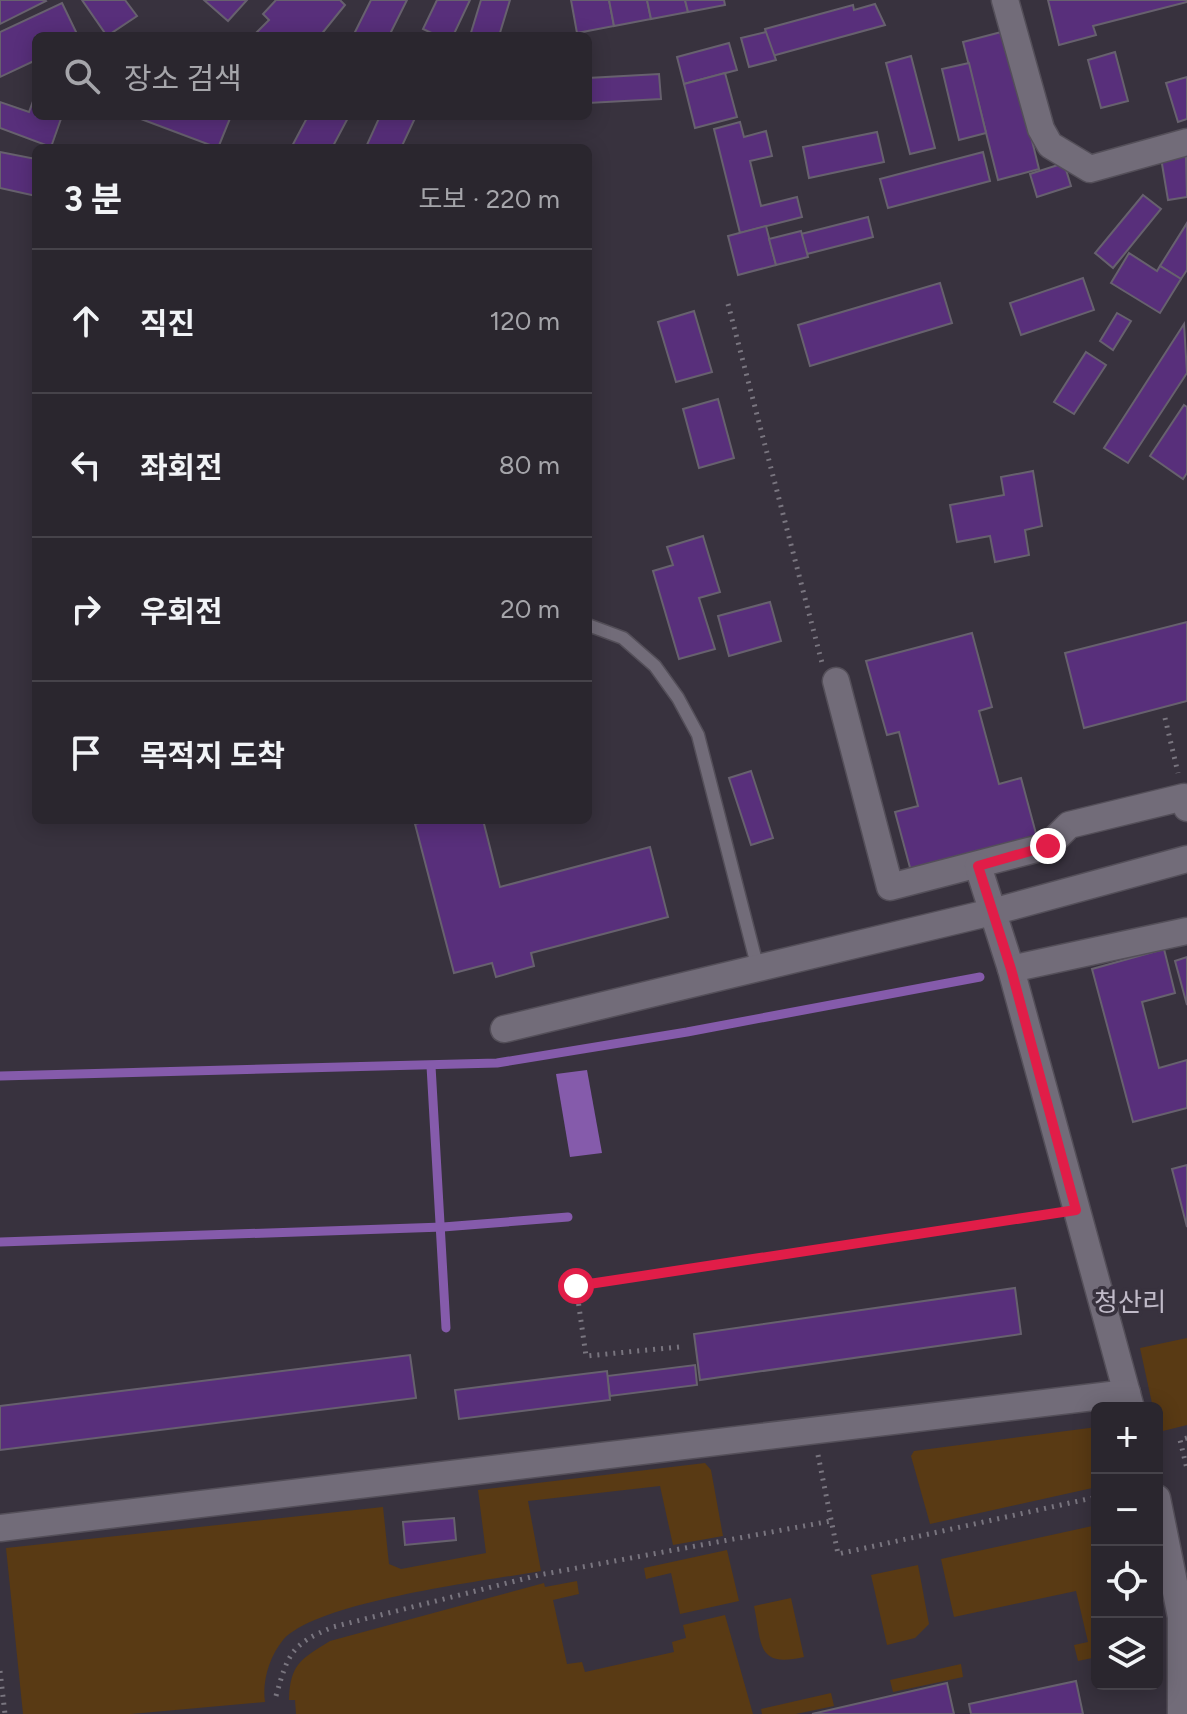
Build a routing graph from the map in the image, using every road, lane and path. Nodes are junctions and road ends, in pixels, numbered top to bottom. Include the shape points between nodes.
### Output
1 (1005, 0) edge
2 (1187, 142) edge
3 (728, 304) dead end
4 (592, 626) edge
5 (836, 681) joint
6 (1165, 718) dead end
7 (1186, 802) edge
8 (1187, 859) edge
9 (978, 866) junction
10 (992, 912) junction
11 (1187, 931) edge
12 (757, 965) junction
13 (1011, 969) junction
14 (504, 1029) dead end
15 (1076, 1210) junction
16 (679, 1347) dead end
17 (1129, 1400) edge
18 (813, 1430) junction
19 (1187, 1438) edge
20 (1187, 1469) edge
21 (1091, 1498) edge
22 (831, 1521) junction
23 (0, 1528) edge
24 (1163, 1528) edge
25 (0, 1671) edge
26 (276, 1696) dead end
27 (5, 1714) edge
28 (1181, 1714) edge

1 - 2 street via 1050,145 1090,169
3 - 5 path via 819,660
4 - 12 lane via 623,638 655,666 698,735
5 - 9 street via 890,887
6 - 7 path
7 - 9 street via 1069,825 1048,846
8 - 10 street
9 - 10 street
10 - 12 street
10 - 13 street
11 - 13 street
12 - 14 street
13 - 15 street
15 - 16 path via 576,1286 586,1356
15 - 17 street
17 - 18 street
18 - 22 path
18 - 23 street
19 - 20 path via 1180,1440
21 - 22 path via 838,1554
22 - 26 path via 539,1575 333,1627 303,1639 286,1662
24 - 28 street via 1181,1617
25 - 27 path

